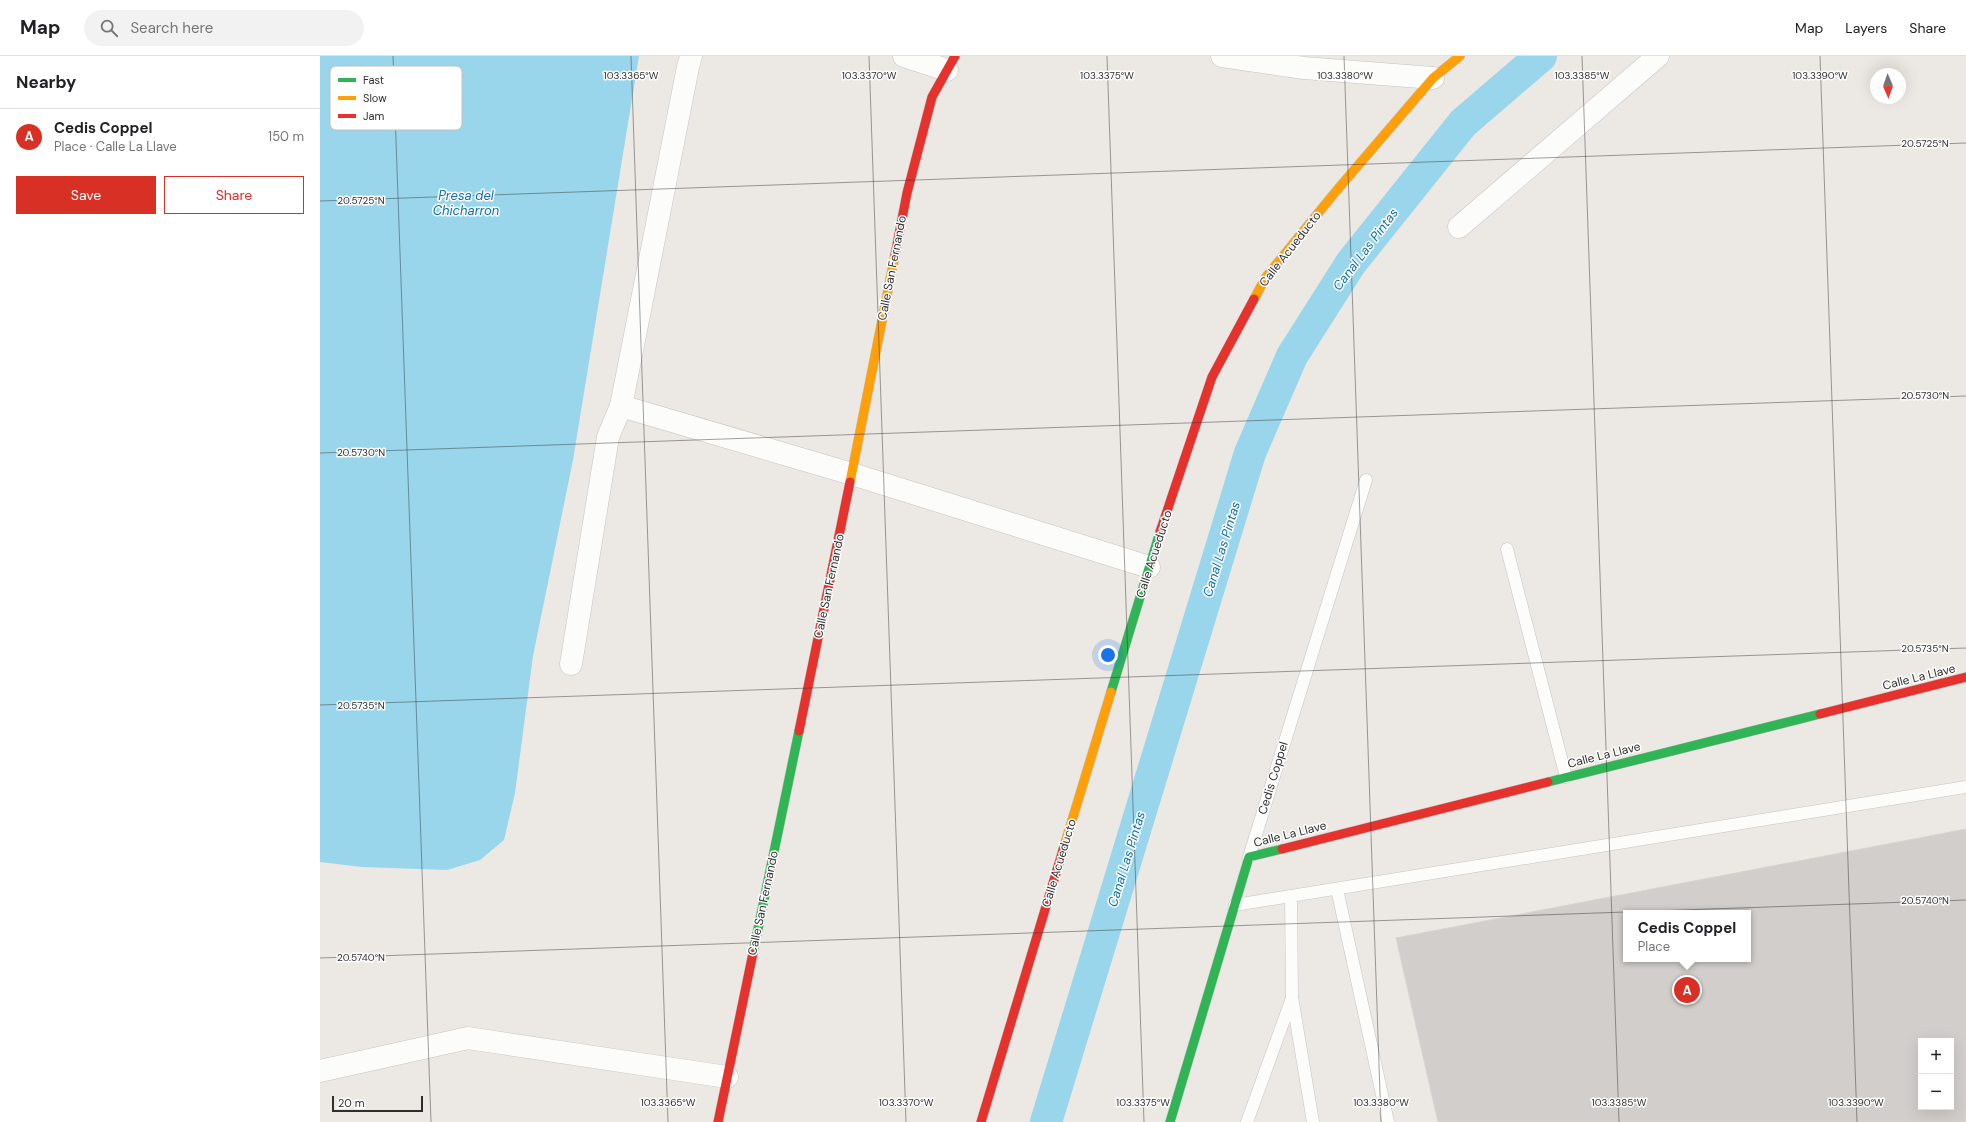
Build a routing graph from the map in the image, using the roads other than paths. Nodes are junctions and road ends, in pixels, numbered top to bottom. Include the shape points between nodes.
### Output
1 (691, 56) edge
2 (904, 56) edge
3 (1222, 56) edge
4 (1460, 56) edge
5 (1658, 56) edge
6 (951, 63) edge
7 (1350, 64) edge
8 (1433, 78) junction
9 (1459, 228) dead end
10 (620, 406) junction
11 (852, 474) junction
12 (1366, 480) dead end
13 (1507, 549) dead end
14 (1149, 567) junction
15 (571, 664) dead end
16 (1966, 677) edge
17 (1566, 778) junction
18 (1966, 788) edge
19 (1249, 857) junction
20 (1337, 889) junction
21 (1291, 896) junction
22 (1235, 905) junction
23 (1292, 997) junction
24 (320, 1071) edge
25 (727, 1077) junction
26 (718, 1122) edge
27 (981, 1122) edge
28 (1170, 1122) edge
29 (1247, 1122) edge
30 (1313, 1122) edge
31 (1388, 1122) edge

1 - 10 street
2 - 6 street
3 - 7 street via 1304,68
4 - 8 street, Calle Acueducto
5 - 9 street
6 - 11 street, Calle San Fernando via 932,98 907,193
7 - 8 street
8 - 14 street, Calle Acueducto via 1266,277 1212,377
10 - 11 street
10 - 15 street via 608,437
11 - 14 street
11 - 25 street, Calle San Fernando
12 - 19 lane, Cedis Coppel
13 - 17 lane
14 - 27 street, Calle Acueducto
16 - 17 street, Calle La Llave
17 - 19 street, Calle La Llave
18 - 20 lane
19 - 22 street, Cedis Coppel
20 - 21 lane
20 - 31 lane
21 - 22 lane
21 - 23 lane
22 - 28 street, Cedis Coppel
23 - 29 lane
23 - 30 lane
24 - 25 street via 468,1038
25 - 26 street, Calle San Fernando

